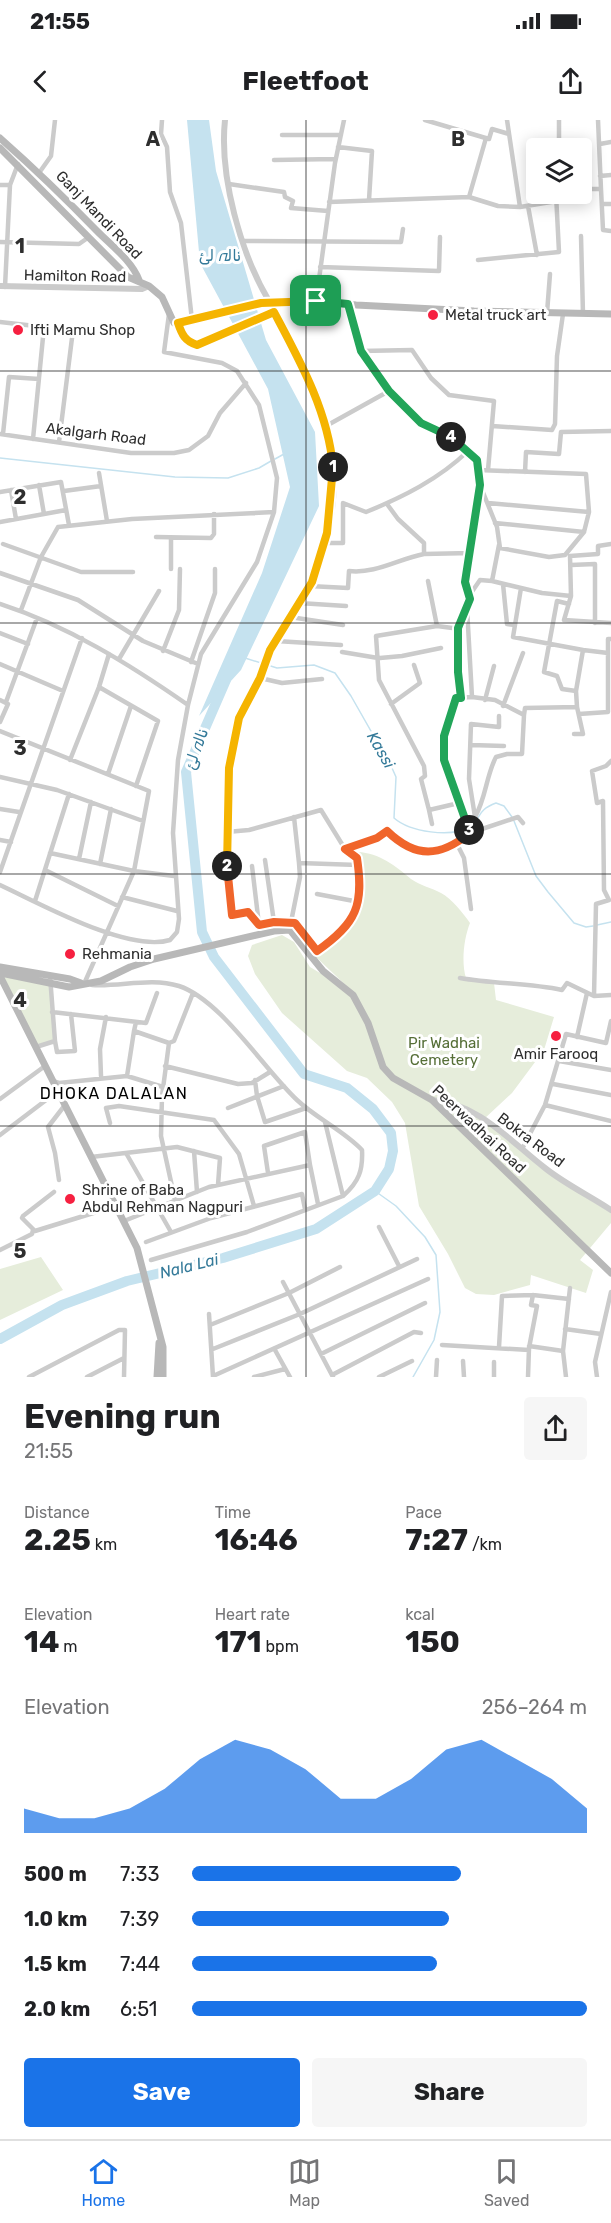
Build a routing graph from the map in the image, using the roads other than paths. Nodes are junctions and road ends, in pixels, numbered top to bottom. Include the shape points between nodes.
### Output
1 (55, 120) edge
2 (162, 120) edge
3 (225, 120) edge
4 (344, 120) edge
5 (425, 120) edge
6 (507, 120) edge
7 (559, 120) edge
8 (598, 120) edge
9 (509, 134) junction
10 (282, 135) dead end
11 (341, 135) junction
12 (0, 138) edge
13 (486, 138) junction
14 (559, 138) edge
15 (611, 142) edge
16 (600, 144) junction
17 (338, 147) junction
18 (0, 148) edge
19 (336, 159) junction
20 (274, 160) dead end
21 (20, 161) junction
22 (39, 173) junction
23 (611, 175) edge
24 (600, 176) junction
25 (229, 184) junction
26 (0, 185) edge
27 (10, 185) junction
28 (592, 189) edge
29 (601, 189) junction
30 (469, 197) junction
31 (369, 200) junction
32 (329, 202) junction
33 (539, 204) edge
34 (556, 204) edge
35 (602, 204) junction
36 (611, 204) edge
37 (528, 206) junction
38 (520, 207) junction
39 (328, 211) junction
40 (403, 229) dead end
41 (611, 231) edge
42 (581, 236) dead end
43 (90, 237) junction
44 (440, 237) dead end
45 (324, 240) junction
46 (244, 241) junction
47 (0, 242) edge
48 (7, 243) junction
49 (537, 255) junction
50 (478, 260) dead end
51 (320, 267) junction
52 (550, 274) dead end
53 (139, 280) junction
54 (3, 286) edge
55 (150, 286) junction
56 (316, 301) junction
57 (265, 302) junction
58 (348, 304) junction
59 (274, 312) junction
60 (548, 313) junction
61 (169, 314) junction
62 (563, 314) junction
63 (583, 314) junction
64 (611, 314) edge
65 (192, 320) junction
66 (0, 322) edge
67 (178, 323) junction
68 (73, 330) dead end
69 (361, 351) junction
70 (39, 379) junction
71 (246, 383) junction
72 (389, 391) junction
73 (326, 426) junction
74 (492, 426) junction
75 (611, 431) edge
76 (1, 434) edge
77 (33, 439) junction
78 (59, 442) junction
79 (468, 451) junction
80 (478, 470) junction
81 (488, 471) junction
82 (525, 472) junction
83 (99, 473) dead end
84 (39, 485) junction
85 (480, 485) junction
86 (101, 486) junction
87 (10, 490) junction
88 (64, 491) junction
89 (0, 492) edge
90 (488, 503) junction
91 (387, 504) junction
92 (66, 510) junction
93 (274, 512) junction
94 (589, 512) junction
95 (44, 514) junction
96 (214, 514) junction
97 (16, 519) junction
98 (107, 521) junction
99 (0, 522) edge
100 (495, 523) junction
101 (69, 525) junction
102 (584, 532) junction
103 (156, 537) dead end
104 (171, 538) junction
105 (499, 542) junction
106 (325, 543) junction
107 (3, 544) dead end
108 (611, 544) edge
109 (471, 553) junction
110 (424, 554) junction
111 (41, 557) junction
112 (571, 565) junction
113 (171, 569) dead end
114 (180, 569) dead end
115 (215, 569) dead end
116 (133, 572) dead end
117 (0, 573) edge
118 (428, 581) dead end
119 (492, 581) junction
120 (32, 583) junction
121 (503, 584) junction
122 (309, 586) junction
123 (521, 588) junction
124 (159, 591) dead end
125 (469, 596) junction
126 (571, 596) junction
127 (299, 603) junction
128 (0, 604) edge
129 (568, 604) junction
130 (346, 606) dead end
131 (467, 608) junction
132 (21, 610) junction
133 (290, 617) junction
134 (37, 618) junction
135 (595, 623) junction
136 (611, 623) edge
137 (343, 625) dead end
138 (515, 625) junction
139 (437, 626) junction
140 (458, 628) junction
141 (0, 633) edge
142 (134, 635) junction
143 (82, 638) junction
144 (611, 639) edge
145 (276, 641) junction
146 (549, 642) junction
147 (28, 644) junction
148 (341, 645) dead end
149 (441, 648) dead end
150 (583, 650) junction
151 (163, 651) junction
152 (342, 652) dead end
153 (523, 653) dead end
154 (608, 653) junction
155 (109, 654) junction
156 (379, 658) junction
157 (119, 659) junction
158 (191, 662) junction
159 (0, 664) edge
160 (198, 664) junction
161 (414, 665) dead end
162 (494, 666) dead end
163 (18, 670) junction
164 (260, 678) junction
165 (322, 680) dead end
166 (99, 687) junction
167 (63, 691) junction
168 (576, 691) junction
169 (472, 697) junction
170 (461, 698) junction
171 (0, 700) edge
172 (484, 700) junction
173 (6, 702) junction
174 (391, 704) junction
175 (188, 705) junction
176 (131, 706) junction
177 (503, 706) junction
178 (578, 707) junction
179 (609, 712) edge
180 (579, 714) junction
181 (524, 715) junction
182 (499, 716) dead end
183 (0, 722) edge
184 (0, 731) edge
185 (574, 734) dead end
186 (471, 746) junction
187 (504, 746) dead end
188 (42, 748) junction
189 (70, 760) junction
190 (611, 761) edge
191 (108, 774) junction
192 (0, 777) edge
193 (28, 786) junction
194 (136, 786) junction
195 (69, 794) junction
196 (91, 802) junction
197 (459, 803) junction
198 (0, 809) edge
199 (111, 809) junction
200 (429, 810) junction
201 (19, 812) junction
202 (475, 817) junction
203 (294, 818) junction
204 (143, 821) junction
205 (466, 823) junction
206 (523, 823) dead end
207 (432, 824) dead end
208 (227, 832) junction
209 (470, 833) junction
210 (0, 840) edge
211 (11, 842) junction
212 (457, 844) junction
213 (345, 849) junction
214 (50, 853) junction
215 (79, 860) junction
216 (265, 860) dead end
217 (299, 863) junction
218 (100, 864) junction
219 (358, 865) junction
220 (252, 866) dead end
221 (45, 870) junction
222 (134, 871) junction
223 (0, 872) edge
224 (174, 876) junction
225 (0, 885) edge
226 (317, 894) dead end
227 (122, 897) junction
228 (35, 901) junction
229 (359, 902) junction
230 (118, 906) junction
231 (471, 909) dead end
232 (177, 911) junction
233 (274, 922) junction
234 (291, 922) junction
235 (259, 925) junction
236 (106, 933) junction
237 (317, 951) junction
238 (311, 956) junction
239 (0, 967) edge
240 (0, 975) edge
241 (460, 978) dead end
242 (50, 980) junction
243 (84, 984) junction
244 (157, 993) dead end
245 (193, 993) junction
246 (587, 993) junction
247 (611, 995) edge
248 (594, 996) junction
249 (52, 1012) junction
250 (71, 1014) junction
251 (106, 1017) junction
252 (611, 1021) edge
253 (136, 1022) junction
254 (134, 1031) junction
255 (577, 1037) junction
256 (55, 1041) junction
257 (170, 1043) junction
258 (36, 1047) junction
259 (559, 1061) junction
260 (45, 1066) junction
261 (165, 1066) junction
262 (611, 1070) edge
263 (270, 1072) junction
264 (127, 1076) junction
265 (101, 1077) junction
266 (255, 1080) junction
267 (53, 1081) junction
268 (553, 1084) junction
269 (284, 1086) junction
270 (163, 1087) junction
271 (58, 1091) junction
272 (611, 1095) edge
273 (256, 1096) junction
274 (0, 1100) edge
275 (432, 1100) junction
276 (65, 1105) junction
277 (545, 1106) junction
278 (228, 1108) dead end
279 (306, 1108) junction
280 (161, 1111) junction
281 (611, 1121) edge
282 (325, 1122) junction
283 (110, 1123) dead end
284 (0, 1135) edge
285 (162, 1149) junction
286 (522, 1149) junction
287 (194, 1151) junction
288 (126, 1153) junction
289 (91, 1157) junction
290 (310, 1165) junction
291 (268, 1173) junction
292 (246, 1178) junction
293 (59, 1180) dead end
294 (218, 1185) junction
295 (54, 1192) dead end
296 (196, 1192) junction
297 (343, 1196) junction
298 (175, 1200) junction
299 (318, 1204) junction
300 (116, 1206) junction
301 (254, 1206) junction
302 (157, 1207) junction
303 (305, 1209) junction
304 (611, 1210) edge
305 (124, 1221) junction
306 (379, 1227) dead end
307 (33, 1230) junction
308 (171, 1232) junction
309 (146, 1242) dead end
310 (0, 1250) edge
311 (417, 1259) dead end
312 (151, 1260) dead end
313 (399, 1266) junction
314 (340, 1267) dead end
315 (611, 1273) edge
316 (428, 1279) dead end
317 (283, 1282) dead end
318 (570, 1288) dead end
319 (611, 1292) edge
320 (289, 1293) junction
321 (532, 1295) junction
322 (569, 1299) junction
323 (425, 1303) dead end
324 (209, 1314) dead end
325 (300, 1314) junction
326 (210, 1324) junction
327 (566, 1329) junction
328 (309, 1332) junction
329 (421, 1333) dead end
330 (601, 1334) junction
331 (159, 1337) junction
332 (442, 1345) dead end
333 (499, 1347) junction
334 (529, 1348) junction
335 (213, 1350) junction
336 (275, 1350) junction
337 (563, 1351) junction
338 (321, 1354) junction
339 (124, 1358) junction
340 (436, 1360) dead end
341 (412, 1361) dead end
342 (463, 1361) dead end
343 (494, 1362) dead end
344 (285, 1369) junction
345 (332, 1376) edge
346 (29, 1377) edge
347 (87, 1377) edge
348 (124, 1377) edge
349 (157, 1377) edge
350 (163, 1377) edge
351 (213, 1377) edge
352 (254, 1377) edge
353 (270, 1377) edge
354 (290, 1377) edge
355 (379, 1377) edge
356 (436, 1377) edge
357 (464, 1377) edge
358 (494, 1377) edge
359 (528, 1377) edge
360 (566, 1377) edge
361 (597, 1377) edge

1 - 22 street via 51,156
2 - 65 street via 170,192 181,224
3 - 25 street
4 - 11 street
5 - 13 street
6 - 9 street
7 - 14 street
8 - 16 street
9 - 13 street via 492,129 489,139
9 - 38 street
10 - 11 street
11 - 17 street
12 - 21 main road, Ganj Mandi Road
13 - 30 street
15 - 16 street
16 - 24 street
17 - 19 street
17 - 31 street via 372,151
18 - 21 main road, Ganj Mandi Road
19 - 20 street
19 - 32 street
21 - 22 main road, Ganj Mandi Road
21 - 27 street
21 - 43 main road, Ganj Mandi Road
22 - 53 main road, Ganj Mandi Road via 136,271
23 - 24 street
24 - 29 street
25 - 39 street via 284,192 293,201 291,208
25 - 46 street
26 - 27 street
27 - 48 street
28 - 29 street
29 - 35 street
30 - 31 street
30 - 38 street via 498,206
31 - 32 street
32 - 39 street
33 - 37 street
34 - 49 street via 559,252
35 - 36 street
35 - 41 street via 603,230
37 - 38 street
37 - 49 street
39 - 45 street
40 - 45 street via 402,242
42 - 63 street
43 - 48 street via 79,244
43 - 53 main road, Ganj Mandi Road via 128,277
44 - 51 street via 439,271
45 - 46 street
45 - 51 street
46 - 57 street
47 - 48 street
48 - 54 street
49 - 50 street
51 - 56 street
52 - 60 street
53 - 55 main road
54 - 55 street, Hamilton Road
55 - 61 main road via 162,297
56 - 57 main road
56 - 58 main road
57 - 59 street
57 - 65 main road
58 - 60 main road
58 - 69 street
59 - 67 street via 204,343 189,342
59 - 73 street via 317,398
60 - 62 main road
61 - 67 main road
61 - 71 street via 164,352 231,366
62 - 63 main road
62 - 74 street via 552,430
63 - 64 main road
65 - 67 main road
66 - 70 street via 44,327
68 - 78 street
69 - 72 street
69 - 74 street via 412,350 431,378 449,395 494,401
70 - 76 street via 9,377
70 - 77 street
71 - 78 street, Akalgarh Road via 220,413 208,436 189,450 131,453
71 - 93 street via 259,405 274,459
72 - 73 street
72 - 79 street via 421,423 457,439
73 - 106 street via 334,478
74 - 81 street
75 - 82 street via 561,432 559,454 526,452
76 - 77 street, Akalgarh Road
77 - 78 street, Akalgarh Road
79 - 80 street via 477,460
79 - 91 street via 409,495
80 - 81 street
80 - 85 street
81 - 82 street
82 - 94 street via 586,474
83 - 86 street
84 - 87 street
84 - 88 street via 61,482
84 - 95 street
85 - 90 street
85 - 109 street
86 - 88 street
86 - 98 street
87 - 89 street
87 - 97 street
88 - 92 street
90 - 94 street
90 - 100 street
91 - 106 street via 366,512 343,502 343,543
91 - 110 street via 424,543
92 - 95 street
92 - 101 street
93 - 96 street
93 - 160 street via 257,562
94 - 102 street
95 - 97 street
96 - 98 street
96 - 104 street via 211,538
97 - 99 street
98 - 101 street
100 - 102 street
100 - 105 street
101 - 111 street via 58,527
102 - 105 street via 565,555 549,557 514,553 500,548
103 - 104 street
104 - 113 street
105 - 119 street
106 - 122 street
107 - 111 street
108 - 112 street via 598,546 598,554 570,556
109 - 110 street
109 - 125 street via 465,582
110 - 122 street via 373,571 349,570 348,588
111 - 116 street via 81,572
111 - 120 street
112 - 126 street
112 - 135 street via 595,564
114 - 151 street via 178,610
115 - 158 street via 215,593
117 - 120 street
118 - 139 street
119 - 121 street
119 - 125 street via 480,580
120 - 132 street
120 - 142 street via 78,600
121 - 123 street
121 - 138 street via 507,624
122 - 127 street
123 - 126 street
123 - 138 street
124 - 142 street
125 - 131 street
126 - 129 street
127 - 130 street
127 - 133 street
128 - 132 street
129 - 135 street via 564,620
129 - 146 street via 557,601
131 - 140 street
131 - 169 street
132 - 134 street
133 - 137 street
133 - 145 street
134 - 143 street
134 - 147 street
135 - 136 street
138 - 146 street via 513,636
139 - 140 street
139 - 156 street via 376,636
140 - 170 street
141 - 147 street
142 - 151 street
142 - 157 street
143 - 155 street
143 - 167 street
144 - 154 street
145 - 148 street
145 - 164 street
146 - 150 street
146 - 168 street via 544,672 557,676 562,689
147 - 163 street
149 - 156 street
150 - 154 street
150 - 168 street
151 - 158 street
152 - 156 street
153 - 177 street
154 - 179 street
155 - 157 street
155 - 166 street
156 - 174 street via 380,680
157 - 175 street
158 - 160 street
159 - 163 street
160 - 175 street
161 - 174 street via 420,683
162 - 172 street
163 - 167 street
163 - 173 street
164 - 165 street via 282,683
164 - 208 street via 236,729 229,768
166 - 176 street
166 - 189 street
167 - 188 street
168 - 178 street
169 - 170 street
169 - 172 street
170 - 197 street via 456,698 444,736 444,760
171 - 173 street
172 - 177 street via 495,700
173 - 183 street
174 - 200 street via 424,766 425,776 421,779
175 - 224 street via 175,786
176 - 191 street
176 - 194 street via 158,721
177 - 181 street
178 - 180 street
178 - 181 street via 525,708
179 - 180 street
180 - 185 street via 583,734
181 - 202 street via 522,754 496,757
182 - 186 street via 499,727 471,724
184 - 188 street
186 - 187 street
186 - 202 street via 469,779
188 - 189 street
188 - 193 street
189 - 191 street
190 - 248 street via 592,771 597,803 603,801 604,890 609,900 597,904
191 - 194 street
192 - 193 street
193 - 195 street
193 - 201 street
194 - 204 street via 149,791
195 - 196 street
195 - 214 street
196 - 199 street
196 - 215 street
197 - 200 street
197 - 205 street
198 - 201 street
199 - 204 street
199 - 218 street
200 - 207 street
201 - 211 street
202 - 205 street
203 - 208 street
203 - 213 street via 321,810
203 - 217 street
204 - 222 street
205 - 209 street
206 - 209 street via 518,817
208 - 235 street via 232,915 248,912
209 - 212 street
210 - 211 street
211 - 223 street
212 - 213 street via 425,852 398,841 387,831
212 - 231 street via 464,858
213 - 219 street via 357,858
214 - 215 street
214 - 221 street
215 - 218 street
216 - 233 street
217 - 219 street
217 - 234 street
218 - 222 street
219 - 229 street
220 - 235 street
221 - 228 street
221 - 230 street
222 - 224 street
222 - 227 street
224 - 232 street
225 - 228 street
226 - 229 street
227 - 230 street
227 - 232 street
228 - 236 street
229 - 237 street via 344,929
230 - 236 street
232 - 236 street via 177,932 170,940 151,941
233 - 234 street
233 - 235 street
234 - 237 street via 302,929
236 - 243 street
237 - 238 street
238 - 243 main road, Peerwadhai Road via 284,928 154,959
238 - 275 main road, Peerwadhai Road via 323,971 353,994 383,1067 393,1078
239 - 242 main road
240 - 242 main road
240 - 258 main road
241 - 246 street via 562,990 567,983
242 - 243 main road via 69,987
242 - 249 street
243 - 245 street via 164,984
244 - 253 street via 146,1023
245 - 257 street
245 - 263 street via 218,1013
246 - 248 street
246 - 255 street
247 - 248 street
249 - 250 street
249 - 256 street
250 - 251 street
250 - 256 street via 75,1052 57,1052
251 - 253 street
251 - 265 street via 100,1049
252 - 255 street via 606,1043
253 - 254 street
254 - 257 street
254 - 264 street
255 - 259 street via 566,1035
256 - 258 street
257 - 261 street
258 - 260 main road
259 - 262 street
259 - 268 street
260 - 267 main road
260 - 274 street
261 - 266 street via 227,1082 245,1084
261 - 270 street
263 - 266 street
263 - 269 street
264 - 265 street
264 - 270 street
265 - 267 street
266 - 273 street
267 - 271 main road
268 - 272 street
268 - 277 street
269 - 273 street
269 - 279 street
270 - 280 street
271 - 276 main road
271 - 284 street
273 - 278 street
273 - 279 street via 265,1122
275 - 286 street, Bokra Road via 480,1117
275 - 315 main road, Peerwadhai Road
276 - 289 main road
276 - 293 street via 48,1127
277 - 281 street
277 - 286 street
279 - 282 street
280 - 283 street via 106,1108
280 - 285 street
280 - 292 street via 214,1120 239,1155
282 - 297 street
282 - 297 street via 348,1135 362,1150 363,1167 356,1185
285 - 287 street
285 - 288 street
285 - 298 street
286 - 304 street, Bokra Road via 546,1170
287 - 294 street via 220,1158
287 - 296 street
288 - 289 street
288 - 302 street
289 - 300 main road
290 - 291 street
290 - 291 street via 305,1132 264,1146
290 - 299 street
291 - 292 street
292 - 294 street
292 - 301 street
294 - 296 street
295 - 307 street via 22,1218
296 - 298 street
297 - 299 street
298 - 302 street
299 - 303 street
300 - 305 main road
300 - 307 street
301 - 303 street via 302,1194
301 - 308 street
302 - 305 street
302 - 308 street
303 - 312 street via 247,1232
305 - 331 main road via 137,1248
306 - 313 street
307 - 310 street
308 - 309 street
311 - 313 street
313 - 325 street
314 - 320 street
316 - 328 street
317 - 320 street
318 - 322 street
319 - 330 street
320 - 325 street
320 - 326 street
321 - 322 street
321 - 333 street via 502,1296
321 - 334 street via 531,1305 537,1306
322 - 327 street
323 - 338 street
324 - 326 street
325 - 328 street
325 - 335 street
326 - 335 street
327 - 330 street
327 - 337 street
328 - 336 street
328 - 338 street
329 - 345 street via 414,1332
330 - 361 street via 595,1362
331 - 349 main road
331 - 350 main road
332 - 333 street
333 - 334 street
334 - 337 street
334 - 359 street
335 - 351 street
336 - 344 street
336 - 351 street
337 - 360 street
338 - 345 street
339 - 346 street via 125,1330 119,1330
339 - 347 street
339 - 348 street
340 - 356 street
341 - 355 street
342 - 357 street
343 - 358 street
344 - 352 street
344 - 353 street
344 - 354 street

